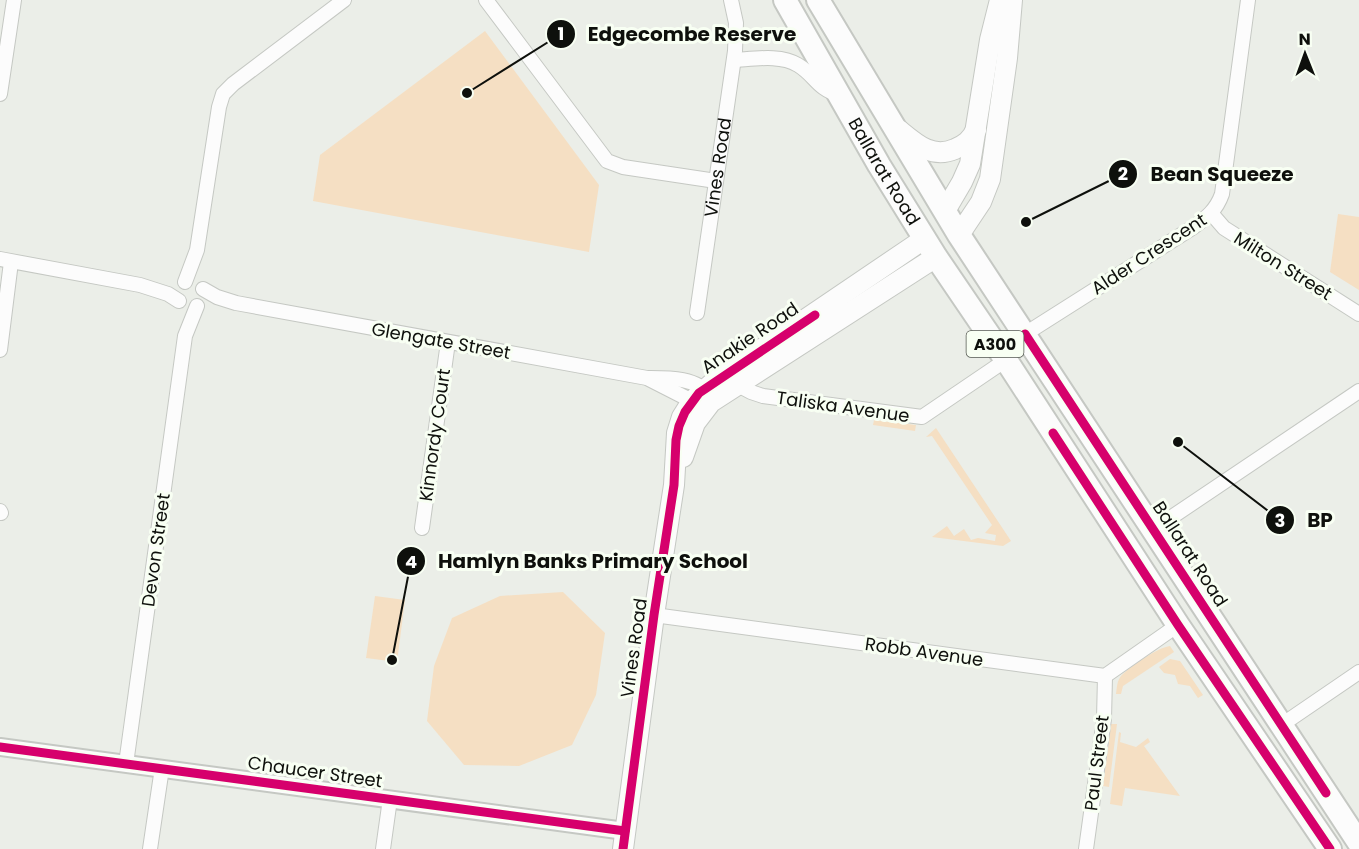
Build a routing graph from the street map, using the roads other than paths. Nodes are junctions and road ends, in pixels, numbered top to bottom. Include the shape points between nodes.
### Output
1 (14, 0) edge
2 (344, 0) edge
3 (486, 0) edge
4 (731, 0) edge
5 (785, 0) edge
6 (818, 0) edge
7 (1000, 0) edge
8 (1012, 0) edge
9 (1248, 0) edge
10 (734, 60) junction
11 (0, 94) edge
12 (839, 95) junction
13 (890, 123) junction
14 (976, 130) junction
15 (716, 181) junction
16 (945, 211) junction
17 (1211, 213) junction
18 (959, 235) junction
19 (930, 248) junction
20 (197, 250) junction
21 (6, 260) edge
22 (183, 283) junction
23 (140, 285) junction
24 (202, 287) junction
25 (180, 302) junction
26 (236, 303) junction
27 (198, 305) junction
28 (697, 312) dead end
29 (1359, 314) edge
30 (1025, 334) junction
31 (185, 336) junction
32 (448, 342) junction
33 (0, 350) edge
34 (1006, 360) junction
35 (736, 384) junction
36 (1359, 391) edge
37 (704, 400) junction
38 (422, 528) dead end
39 (1154, 529) junction
40 (654, 615) junction
41 (1178, 625) junction
42 (1359, 672) edge
43 (1105, 676) junction
44 (1281, 726) junction
45 (0, 747) edge
46 (126, 764) junction
47 (162, 768) junction
48 (390, 799) junction
49 (624, 840) edge
50 (1359, 843) edge
51 (150, 849) edge
52 (383, 849) edge
53 (1086, 849) edge
54 (1330, 849) edge

1 - 11 street
2 - 20 street via 223,94
3 - 15 street via 607,161 623,167
4 - 10 street, Vines Road via 736,35
5 - 12 highway, Ballarat Road / A300
6 - 13 highway, Ballarat Road / A300
7 - 14 main road, Anakie Road
8 - 18 main road, Anakie Road via 990,179 981,202
9 - 17 street, Alder Crescent via 1222,194
10 - 12 street via 793,62 821,88
10 - 15 street, Vines Road
12 - 19 highway, Ballarat Road / A300
13 - 14 main road via 919,146 938,153 965,145
13 - 16 highway, Ballarat Road / A300
14 - 16 main road, Anakie Road via 970,164
15 - 28 street, Vines Road
16 - 18 highway, Ballarat Road / A300
16 - 19 highway, Anakie Road
17 - 29 street, Milton Street via 1224,228
17 - 30 street, Alder Crescent
18 - 19 highway, Anakie Road
18 - 30 highway, Ballarat Road / A300
19 - 34 highway, Ballarat Road / A300
19 - 35 main road, Anakie Road
19 - 37 main road, Anakie Road
20 - 22 street
20 - 24 street
21 - 23 street
21 - 33 street
22 - 23 street
22 - 24 street via 193,281
22 - 25 street via 177,292
23 - 25 street
24 - 26 street, Glengate Street
24 - 27 street via 204,297
25 - 27 street via 189,308
25 - 31 street, Devon Street
26 - 27 street, Glengate Street
26 - 32 street, Glengate Street
27 - 31 street, Devon Street
30 - 39 highway, Ballarat Road / A300
31 - 46 street, Devon Street
32 - 37 street, Glengate Street via 647,378
32 - 38 street, Kinnordy Court
34 - 35 street, Taliska Avenue via 922,417 763,396
34 - 41 highway, Ballarat Road / A300
35 - 37 main road, Anakie Road
36 - 39 street
37 - 40 main road, Vines Road via 682,417 677,433 675,485
39 - 44 highway, Ballarat Road / A300
40 - 43 street, Robb Avenue
40 - 49 main road, Vines Road
41 - 43 street
41 - 54 highway, Ballarat Road / A300
42 - 44 street
43 - 53 street, Paul Street via 1104,719
44 - 50 highway, Ballarat Road / A300
45 - 46 street, Chaucer Street
46 - 47 street, Chaucer Street
47 - 48 street, Chaucer Street
47 - 51 street
48 - 49 street, Chaucer Street
48 - 52 street

